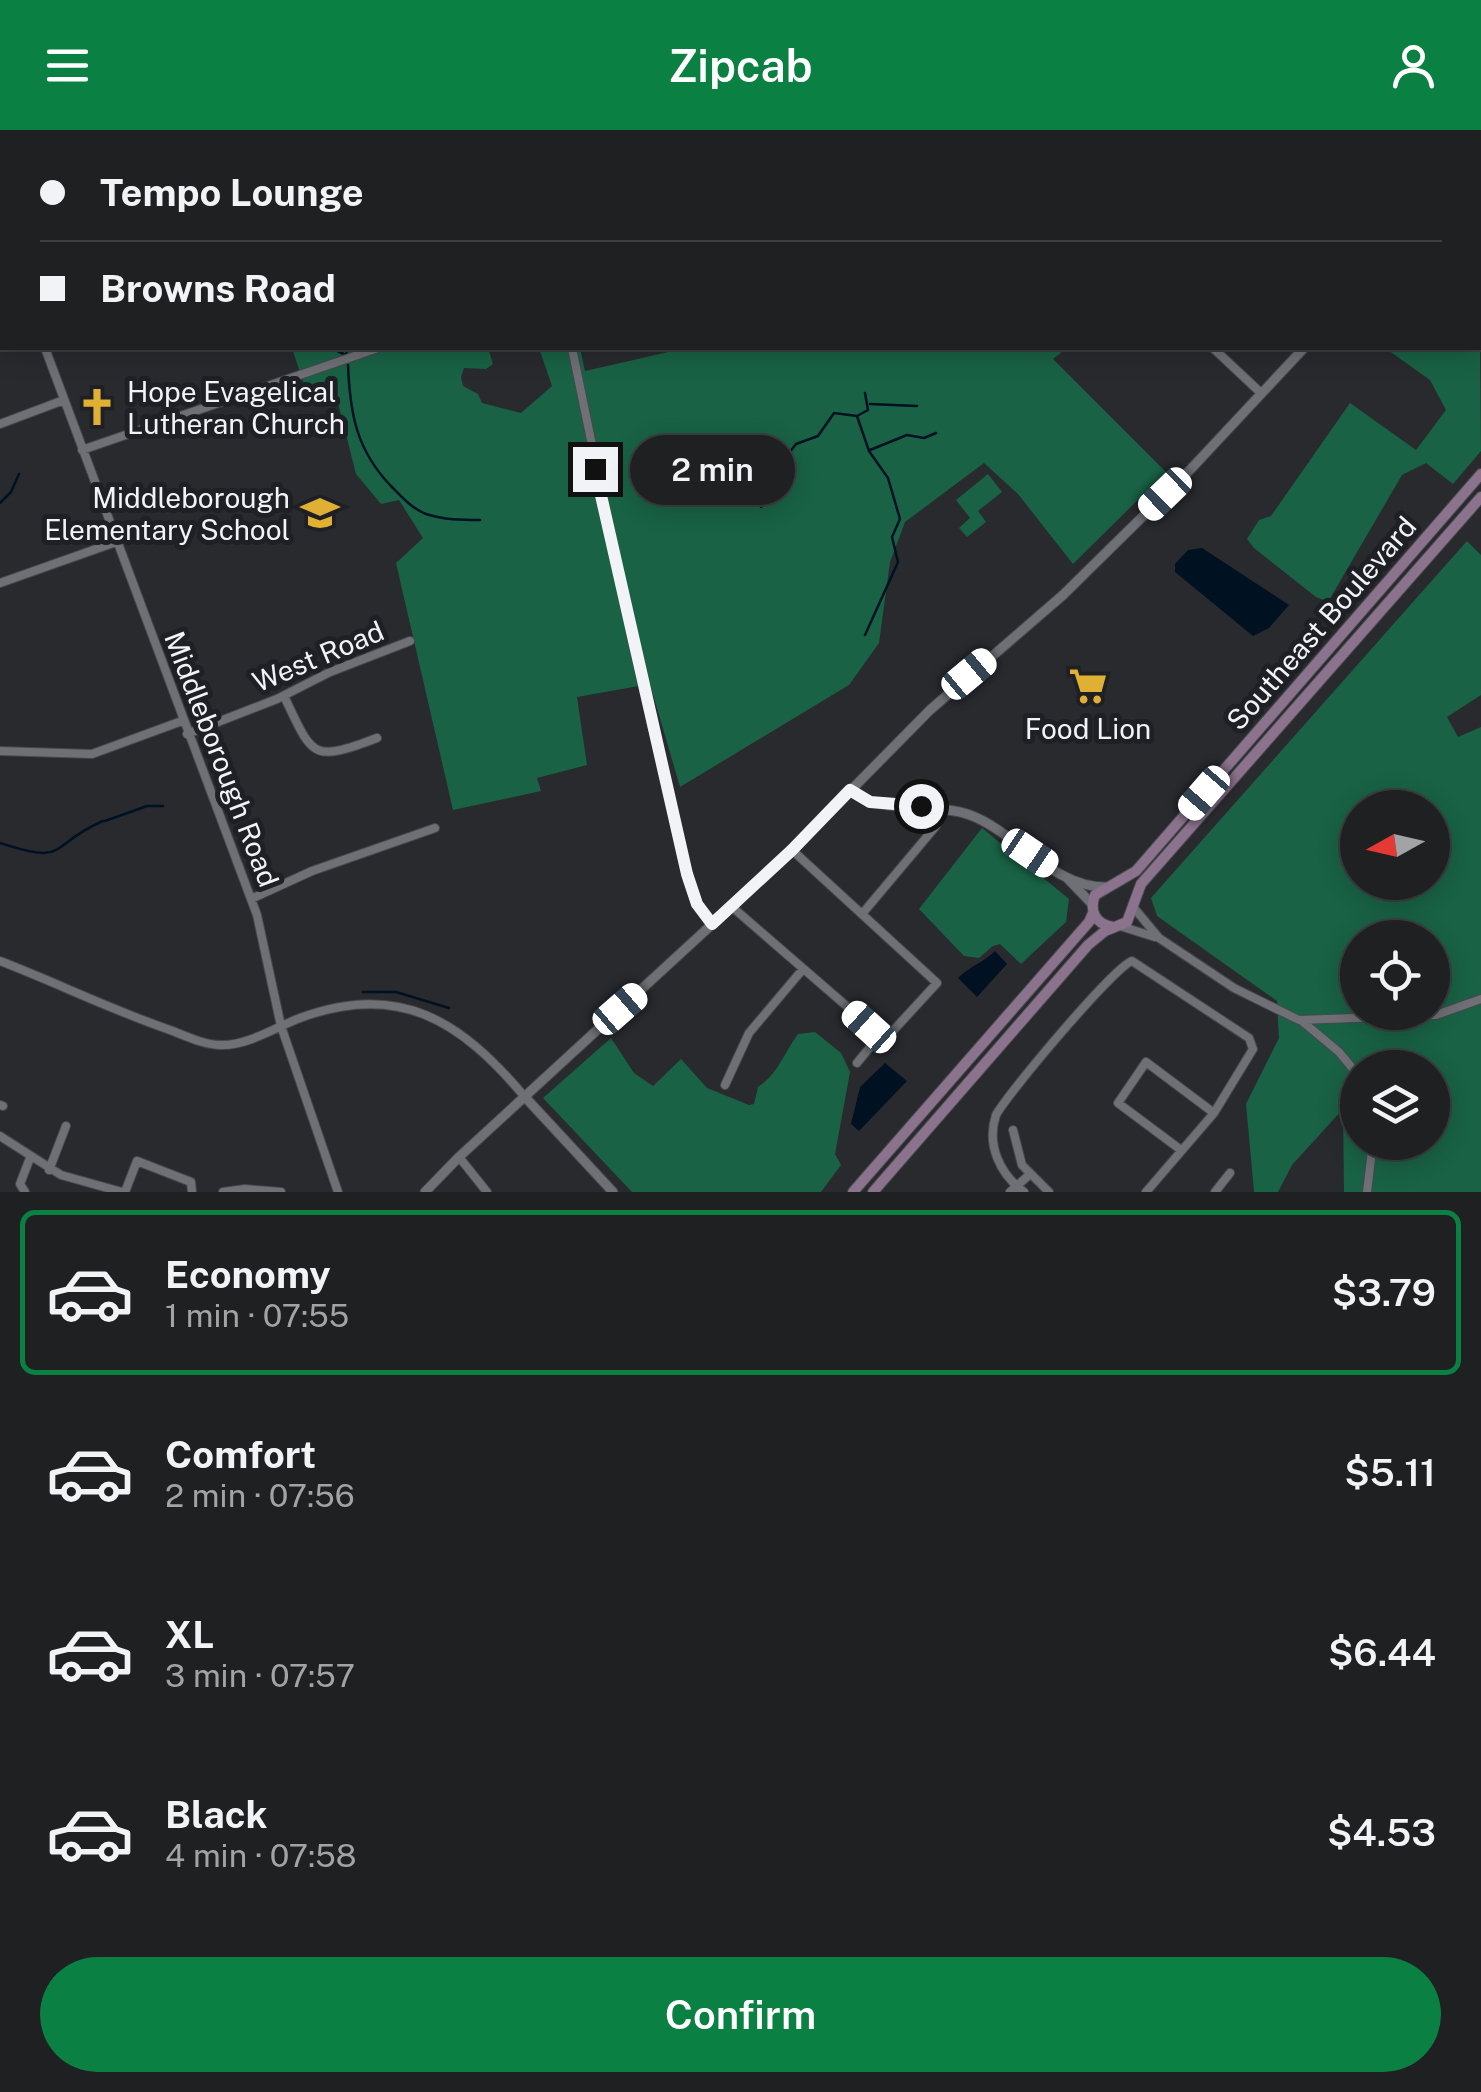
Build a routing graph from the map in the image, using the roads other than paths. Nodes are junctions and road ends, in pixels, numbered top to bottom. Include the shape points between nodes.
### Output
1 (47, 350) edge
2 (372, 350) edge
3 (572, 350) edge
4 (1215, 350) edge
5 (1302, 350) edge
6 (1261, 393) junction
7 (64, 400) junction
8 (0, 424) edge
9 (82, 450) junction
10 (1481, 474) edge
11 (1481, 497) edge
12 (116, 542) junction
13 (0, 583) edge
14 (410, 641) dead end
15 (284, 696) junction
16 (182, 721) junction
17 (188, 734) junction
18 (376, 738) dead end
19 (0, 751) edge
20 (850, 790) junction
21 (942, 808) junction
22 (435, 828) dead end
23 (792, 850) junction
24 (1066, 877) junction
25 (1108, 886) junction
26 (251, 898) junction
27 (1133, 904) junction
28 (731, 906) junction
29 (1092, 908) junction
30 (862, 914) junction
31 (712, 924) junction
32 (1118, 927) junction
33 (1159, 938) junction
34 (0, 961) edge
35 (802, 969) junction
36 (1481, 999) edge
37 (1299, 1020) junction
38 (282, 1026) junction
39 (880, 1036) junction
40 (1340, 1054) edge
41 (857, 1063) dead end
42 (726, 1084) dead end
43 (524, 1096) junction
44 (1214, 1113) junction
45 (66, 1126) dead end
46 (1013, 1130) dead end
47 (0, 1136) edge
48 (1182, 1150) junction
49 (459, 1157) junction
50 (30, 1158) junction
51 (1371, 1160) edge
52 (49, 1170) junction
53 (1230, 1173) dead end
54 (1028, 1174) junction
55 (1017, 1190) edge
56 (263, 1191) edge
57 (25, 1192) edge
58 (123, 1192) edge
59 (192, 1192) edge
60 (223, 1192) edge
61 (281, 1192) edge
62 (338, 1192) edge
63 (426, 1192) edge
64 (488, 1192) edge
65 (613, 1192) edge
66 (852, 1192) edge
67 (873, 1192) edge
68 (1049, 1192) edge
69 (1146, 1192) edge
70 (1215, 1192) edge
71 (1367, 1192) edge

1 - 7 street, Middleborough Road
2 - 9 street
3 - 31 street via 687,874
4 - 6 street
5 - 6 street
6 - 20 street via 1063,595 944,696
7 - 8 street
7 - 9 street, Middleborough Road
9 - 12 street, Middleborough Road
10 - 25 main road, Southeast Boulevard via 1136,872
11 - 27 main road, Southeast Boulevard via 1142,884
12 - 13 street
12 - 16 street, Middleborough Road
14 - 15 street, West Road
15 - 17 street, West Road
15 - 18 street via 317,752 332,754
16 - 17 street, Middleborough Road
16 - 19 street via 100,752
17 - 26 street, Middleborough Road
20 - 21 street via 870,802
20 - 23 street
21 - 24 street via 979,819
21 - 30 street via 936,826
22 - 26 street
23 - 28 street
23 - 30 street
24 - 25 street
24 - 29 street
25 - 27 main road via 1120,886
25 - 29 main road via 1095,894
26 - 38 street, Middleborough Road
27 - 32 main road
27 - 33 street
28 - 31 street
28 - 35 street
29 - 32 main road via 1104,926
29 - 66 main road via 1089,922
30 - 39 street via 937,982 891,1033
31 - 43 street
32 - 33 street
32 - 67 main road via 1088,945
33 - 37 street via 1234,988
34 - 38 street via 215,1045
35 - 39 street
35 - 42 street via 749,1033
36 - 37 street via 1419,1017
37 - 40 street
38 - 43 street via 344,1006 416,1010 469,1038
38 - 62 street, Middleborough Road
39 - 41 street
43 - 49 street
43 - 65 street
44 - 48 street
44 - 48 street via 1146,1062 1118,1103
44 - 55 street via 1253,1049 1248,1038 1132,960 996,1116 996,1156
45 - 52 street
46 - 54 street
47 - 50 street
48 - 69 street
49 - 63 street
49 - 64 street
50 - 52 street
50 - 57 street via 20,1184
51 - 71 street
52 - 58 street
53 - 70 street
54 - 55 street
54 - 68 street
56 - 60 street
56 - 61 street
58 - 59 street via 137,1161 191,1182

